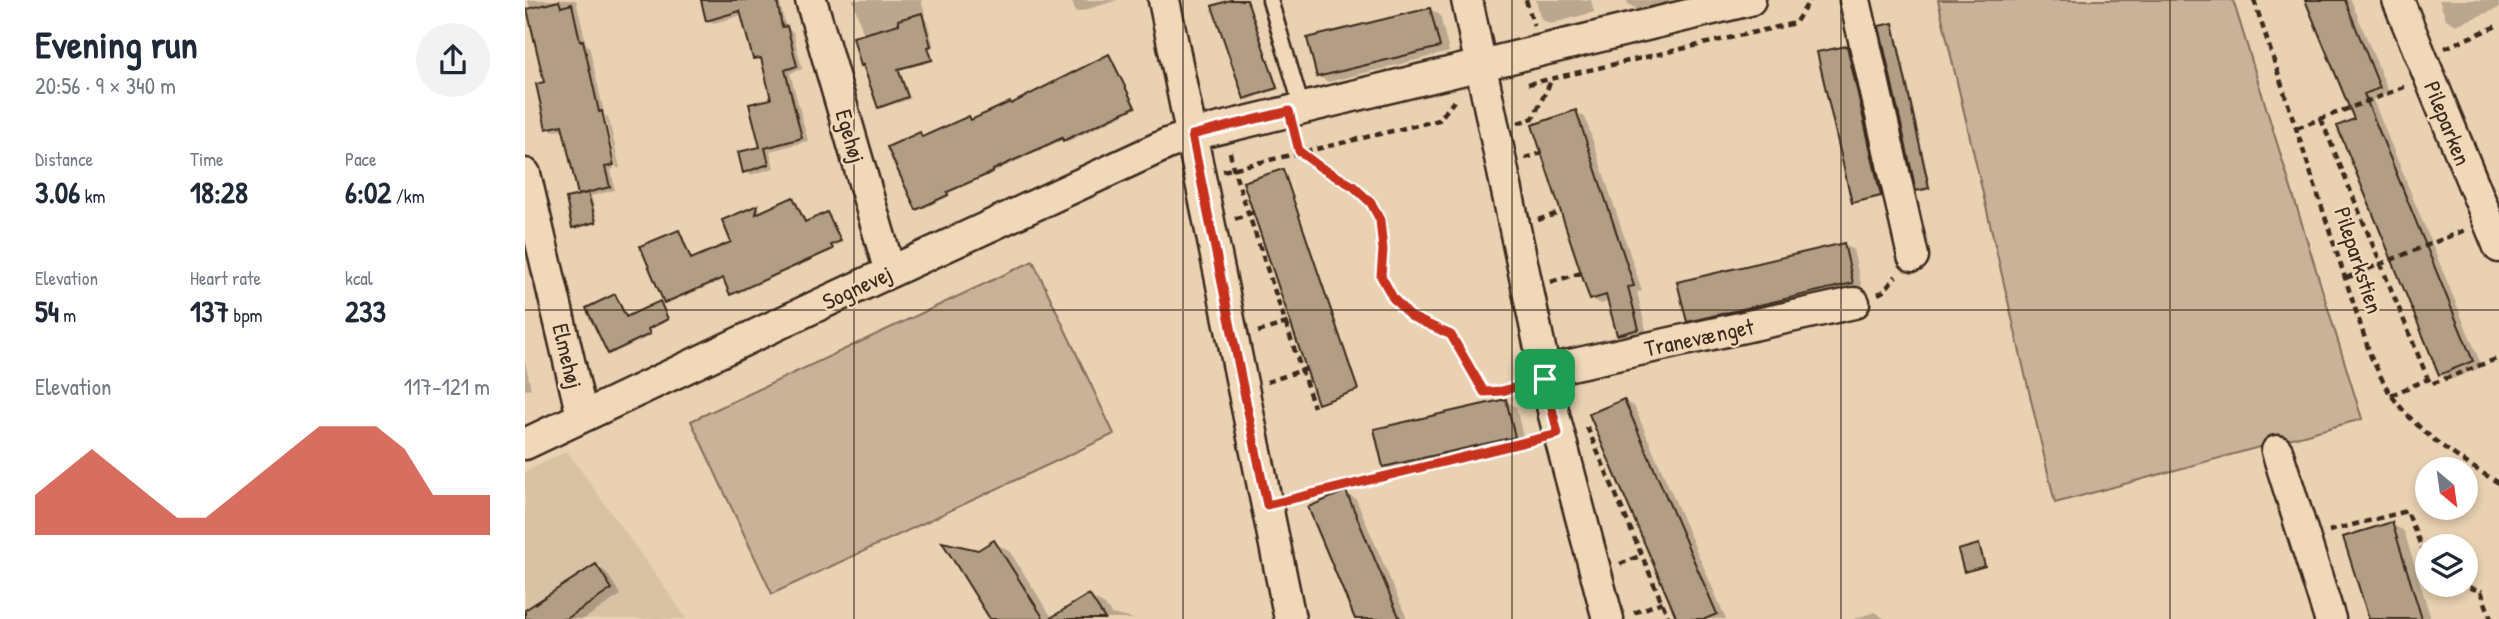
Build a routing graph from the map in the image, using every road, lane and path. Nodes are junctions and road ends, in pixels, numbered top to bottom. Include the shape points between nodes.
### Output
1 (811, 0) edge
2 (1164, 0) edge
3 (1270, 0) edge
4 (1467, 0) edge
5 (1750, 0) edge
6 (1855, 0) edge
7 (2254, 0) edge
8 (2398, 0) edge
9 (2499, 25) edge
10 (1480, 64) junction
11 (2426, 68) junction
12 (1552, 79) dead end
13 (1296, 110) junction
14 (2321, 119) junction
15 (1225, 127) junction
16 (2297, 128) junction
17 (1493, 131) junction
18 (1192, 135) junction
19 (525, 174) edge
20 (2494, 234) edge
21 (1913, 256) joint
22 (2381, 264) junction
23 (890, 272) junction
24 (2346, 278) junction
25 (1854, 303) joint
26 (1288, 322) junction
27 (1233, 339) junction
28 (2499, 358) edge
29 (1304, 370) junction
30 (1544, 375) junction
31 (2428, 379) junction
32 (1243, 389) junction
33 (2391, 396) junction
34 (1314, 407) dead end
35 (582, 416) junction
36 (1583, 417) dead end
37 (1558, 434) junction
38 (525, 444) edge
39 (2277, 451) dead end
40 (2499, 483) edge
41 (1267, 505) junction
42 (2416, 534) edge
43 (2304, 538) junction
44 (2478, 590) edge
45 (1662, 602) junction
46 (1619, 617) edge
47 (1290, 619) edge
48 (1669, 619) edge
49 (2330, 619) edge
50 (2491, 619) edge

1 - 23 street, Egehøj
2 - 18 street
3 - 13 lane
4 - 10 street
5 - 10 street
6 - 21 street
7 - 16 path, Pileparkstien
8 - 11 street, Pileparken
9 - 11 path
10 - 13 street
10 - 17 street
11 - 14 path
11 - 20 street, Pileparken
12 - 17 path via 1533,118
13 - 15 street
13 - 30 path via 1299,151 1353,186 1371,203 1380,220 1381,276 1393,298 1410,316 1451,335 1484,392 1502,391
14 - 16 path
14 - 22 path
15 - 18 street
15 - 26 path via 1233,169
16 - 24 path, Pileparkstien
17 - 30 street
18 - 23 street, Sognevej
18 - 27 street
19 - 35 street, Elmehøj
20 - 22 path
21 - 25 path via 1884,291
22 - 24 path
22 - 31 path
23 - 35 street, Sognevej
24 - 33 path, Pileparkstien via 2371,357
25 - 30 street, Tranevænget
26 - 27 path
26 - 29 path
27 - 32 street
28 - 31 path via 2431,384
29 - 32 path
29 - 34 path
30 - 37 street
31 - 33 path
32 - 41 street
33 - 40 path, Pileparkstien via 2424,432
35 - 38 street, Sognevej
36 - 45 path
37 - 41 path
37 - 46 street
39 - 43 street
41 - 47 street
42 - 43 path via 2407,511
43 - 49 street
44 - 50 path
45 - 46 path
45 - 48 path

